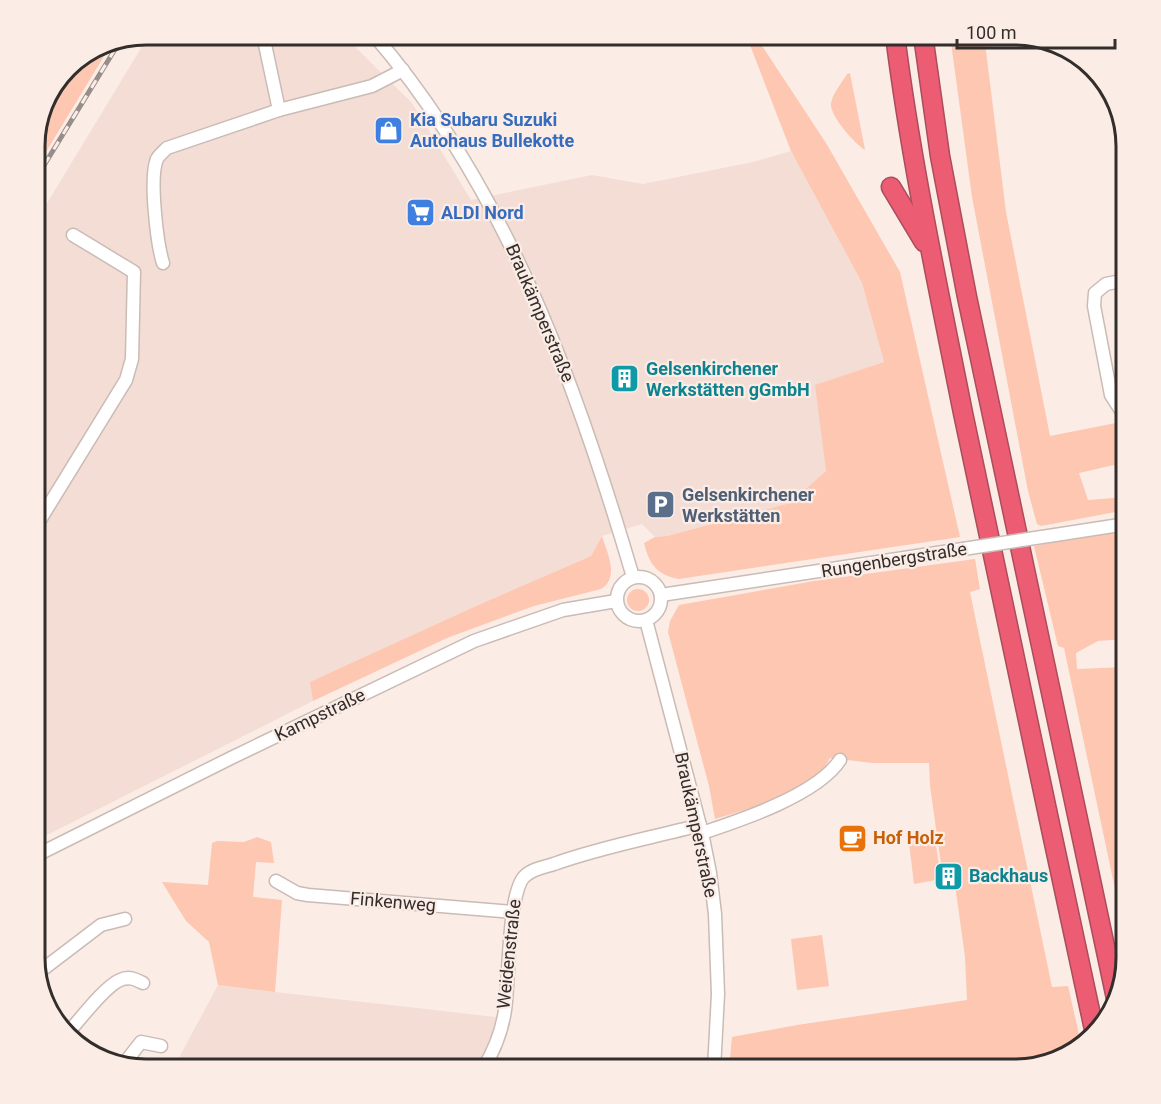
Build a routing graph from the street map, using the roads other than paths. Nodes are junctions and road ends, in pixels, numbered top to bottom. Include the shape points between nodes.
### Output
1 (265, 45) edge
2 (383, 45) edge
3 (897, 45) edge
4 (924, 45) edge
5 (403, 70) junction
6 (279, 110) junction
7 (891, 187) dead end
8 (73, 235) dead end
9 (931, 252) junction
10 (163, 263) dead end
11 (1116, 282) edge
12 (1116, 403) edge
13 (45, 512) edge
14 (1116, 526) edge
15 (633, 577) junction
16 (661, 595) junction
17 (616, 601) junction
18 (646, 620) junction
19 (840, 760) dead end
20 (701, 829) junction
21 (45, 851) edge
22 (276, 881) dead end
23 (513, 912) junction
24 (125, 919) dead end
25 (45, 967) edge
26 (1112, 982) edge
27 (143, 983) dead end
28 (1092, 1022) edge
29 (73, 1027) edge
30 (161, 1046) dead end
31 (129, 1057) edge
32 (489, 1059) edge
33 (715, 1059) edge

1 - 6 street
2 - 5 street, Braukämperstraße
3 - 9 highway
4 - 26 highway via 940,156 967,297
5 - 6 street via 372,86
5 - 15 street, Braukämperstraße via 458,148 525,274 566,374
6 - 10 street via 167,148 158,157 154,176 158,247
7 - 9 highway
8 - 13 street via 134,272 132,359 126,380
9 - 28 highway
11 - 12 street via 1095,293 1094,306 1111,395
14 - 16 street, Rungenbergstraße, bridge
15 - 16 street via 650,579
15 - 17 street via 622,584
16 - 18 street via 657,612
17 - 18 street via 630,620
17 - 21 street, Kampstraße via 563,610 474,641
18 - 20 street, Braukämperstraße
19 - 20 street, Weidenstraße via 814,786 752,816
20 - 23 street, Weidenstraße via 585,854 526,874 516,888
20 - 33 street, Braukämperstraße via 710,873 717,950
22 - 23 street, Finkenweg via 308,895
23 - 32 street, Weidenstraße via 505,1010
24 - 25 street via 101,925
27 - 29 street via 133,978 120,980
30 - 31 street via 141,1042

